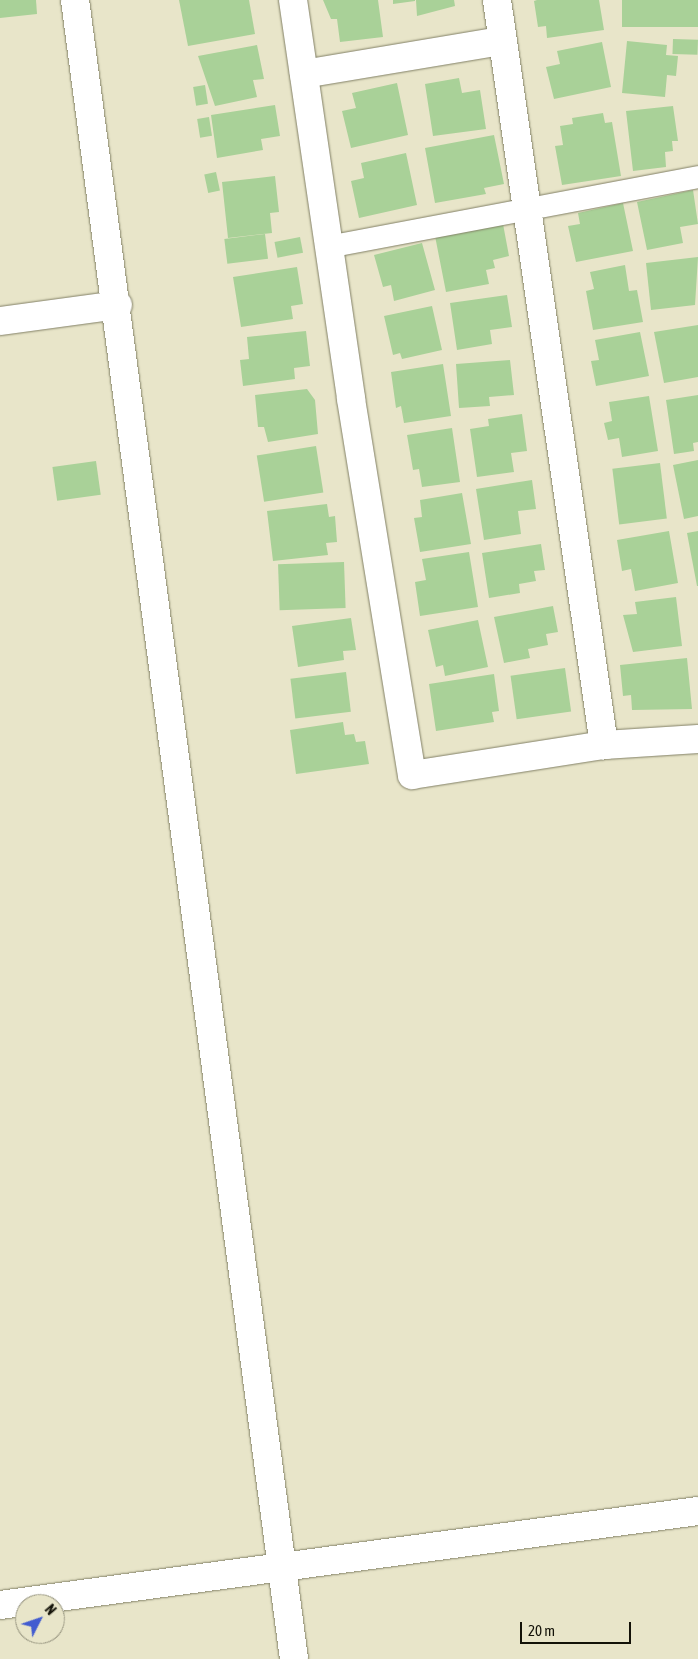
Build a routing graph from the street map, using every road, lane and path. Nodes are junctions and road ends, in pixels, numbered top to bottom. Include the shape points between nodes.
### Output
1 (75, 0) edge
2 (293, 0) edge
3 (496, 0) edge
4 (501, 41) junction
5 (304, 74) junction
6 (698, 178) edge
7 (524, 210) junction
8 (328, 247) junction
9 (118, 305) junction
10 (0, 321) edge
11 (698, 739) edge
12 (604, 745) junction
13 (698, 1511) edge
14 (280, 1569) junction
15 (0, 1606) edge
16 (294, 1659) edge

1 - 9 street
2 - 5 street
3 - 4 street
4 - 5 street
4 - 7 street
5 - 8 street
6 - 7 lane
7 - 8 lane
7 - 12 street
8 - 12 street via 412,775
9 - 10 street
9 - 14 street
11 - 12 street
13 - 14 street
14 - 15 street
14 - 16 street

